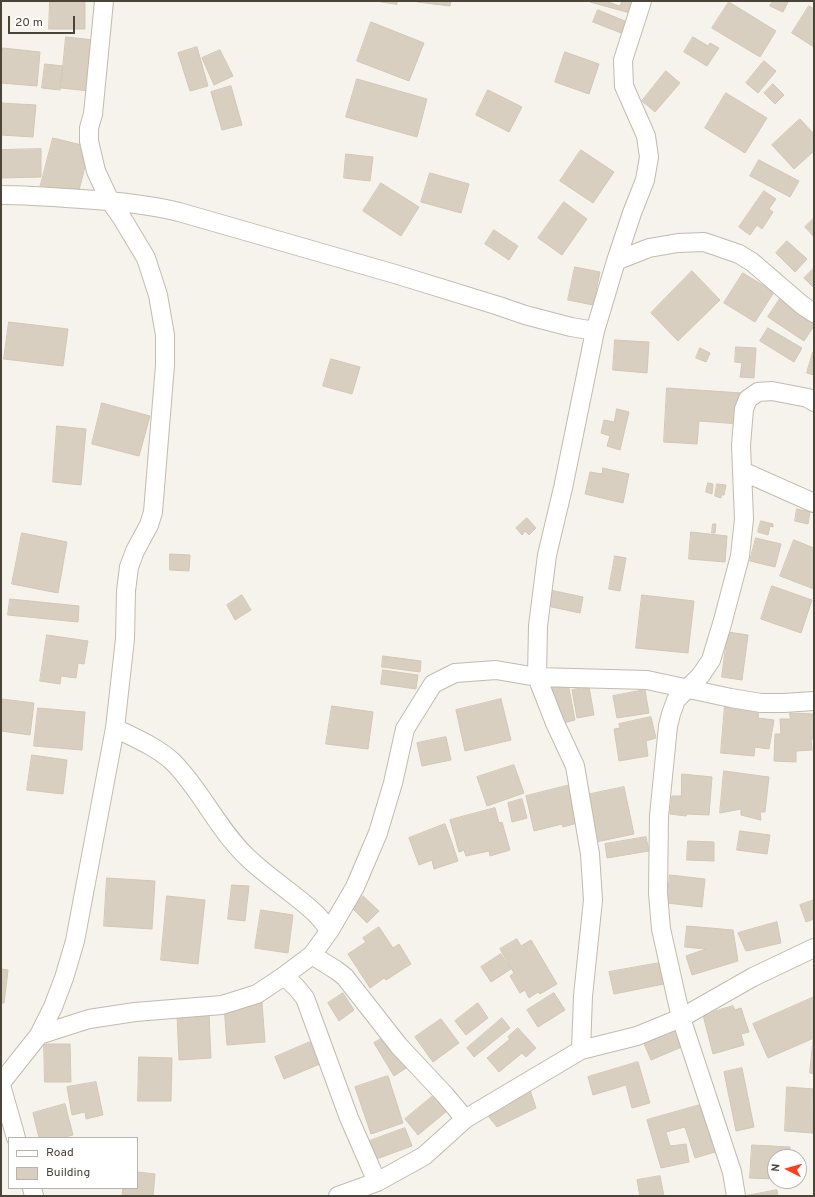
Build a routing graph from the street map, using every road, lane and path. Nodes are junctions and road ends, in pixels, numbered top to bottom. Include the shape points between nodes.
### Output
1 (104, 1) edge
2 (642, 1) edge
3 (1, 195) edge
4 (110, 201) junction
5 (616, 261) junction
6 (814, 312) edge
7 (595, 331) junction
8 (814, 402) edge
9 (742, 471) junction
10 (814, 503) edge
11 (537, 677) junction
12 (688, 688) junction
13 (814, 700) edge
14 (115, 728) junction
15 (330, 930) junction
16 (814, 948) edge
17 (312, 955) junction
18 (284, 976) junction
19 (681, 1018) junction
20 (39, 1035) junction
21 (581, 1050) junction
22 (1, 1084) edge
23 (465, 1119) junction
24 (16, 1137) edge
25 (377, 1182) junction
26 (338, 1196) edge
27 (736, 1196) edge

1 - 4 street via 89,134 96,171
2 - 5 street via 623,60 624,86 646,136 649,157 645,180
3 - 4 street
4 - 7 street via 179,212 395,274 525,315
4 - 14 street via 146,258 158,295 166,335 153,512 129,567
5 - 6 street via 649,248 704,242 739,254 752,262 802,305
5 - 7 street
7 - 11 street via 547,555 538,626
8 - 9 street via 808,398 772,391 758,392 748,399 744,409
9 - 10 street
9 - 12 street via 744,520 740,556 712,660
11 - 12 street via 647,680
11 - 15 street via 496,670 455,673 433,684 405,729 378,834 356,887
11 - 21 street via 575,766 590,854 593,900 583,996
12 - 13 street via 761,702 784,704
12 - 19 street via 676,700 668,726 660,816 658,893 661,929
14 - 15 street via 148,745 173,762 201,796 220,827 245,855 316,914
14 - 20 street via 75,941 59,993
15 - 17 street
16 - 19 street via 753,977
17 - 18 street
17 - 23 street via 344,977 399,1046
18 - 20 street via 257,994 222,1005 135,1012 89,1020
18 - 25 street via 305,998 349,1118
19 - 21 street via 637,1036
19 - 27 street via 732,1172
20 - 22 street
21 - 23 street
22 - 24 street
23 - 25 street via 424,1156
25 - 26 street

